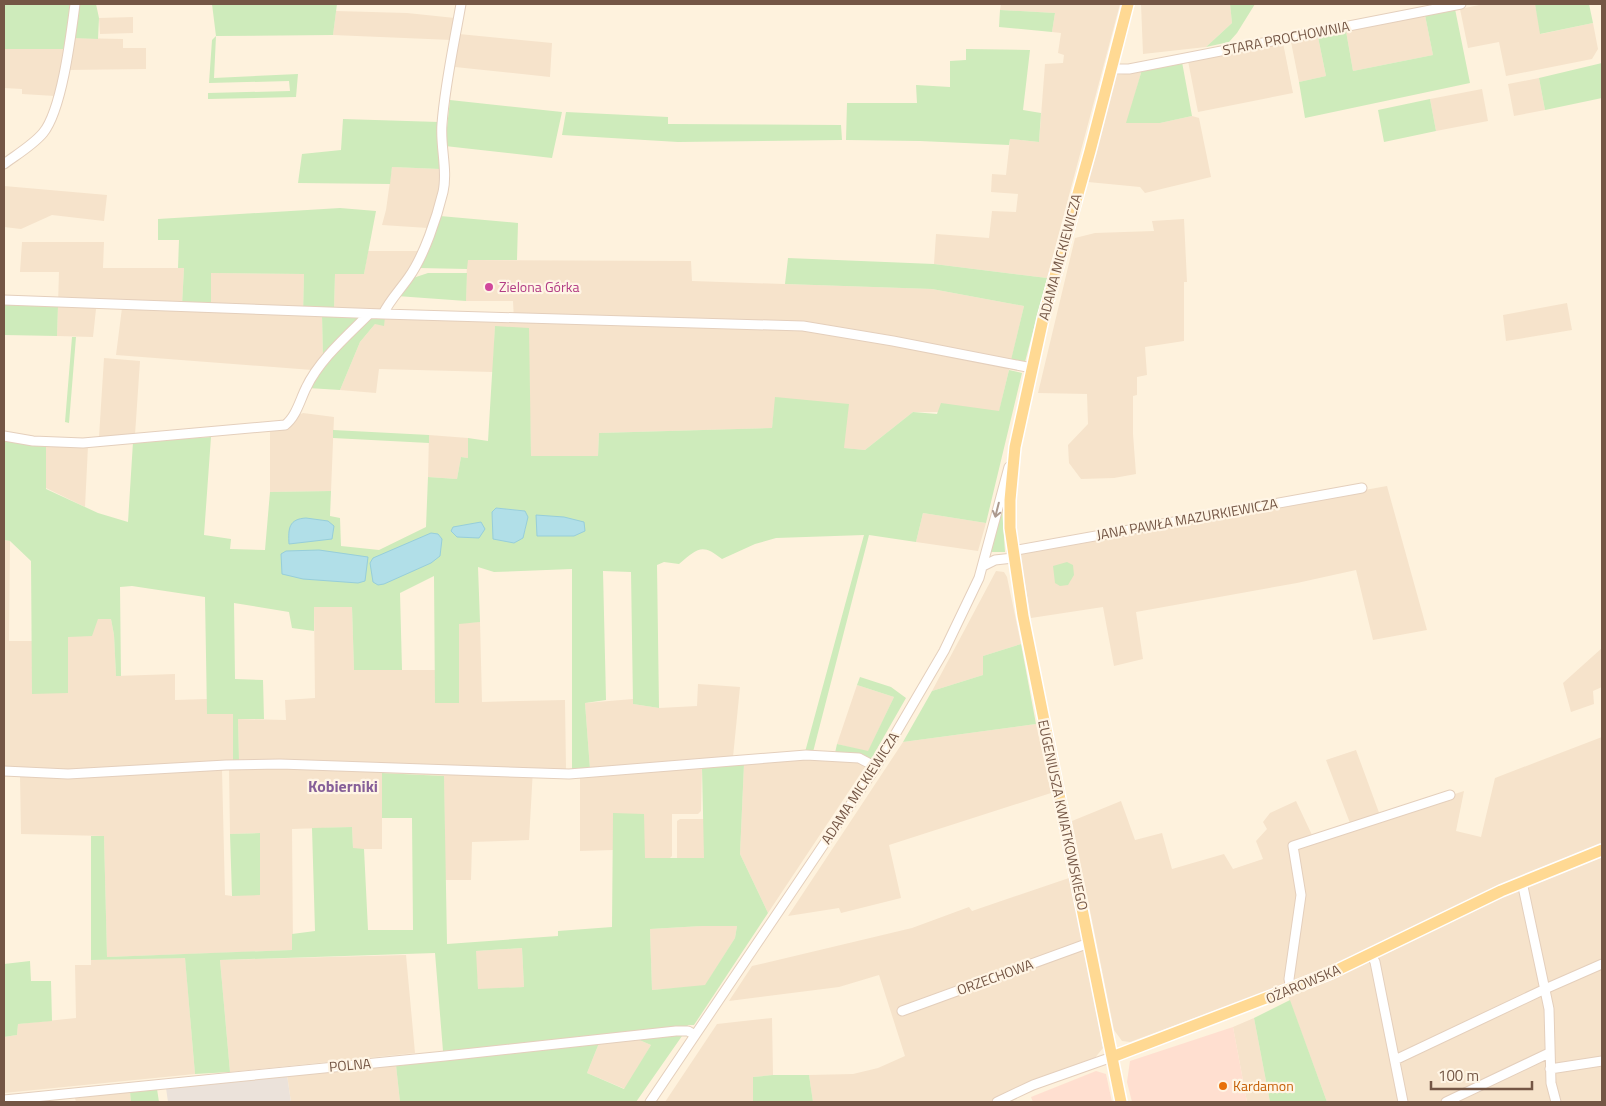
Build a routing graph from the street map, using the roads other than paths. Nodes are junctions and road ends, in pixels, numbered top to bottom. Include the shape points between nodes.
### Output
1 (75, 4) edge
2 (461, 4) edge
3 (1128, 4) edge
4 (1461, 4) edge
5 (1111, 69) junction
6 (4, 164) edge
7 (4, 300) edge
8 (369, 314) junction
9 (383, 314) junction
10 (1032, 368) junction
11 (4, 436) edge
12 (1015, 446) junction
13 (1362, 488) dead end
14 (1013, 555) junction
15 (983, 566) junction
16 (876, 766) junction
17 (4, 771) edge
18 (1450, 795) dead end
19 (1602, 850) edge
20 (1522, 882) junction
21 (1089, 943) junction
22 (1371, 954) junction
23 (1602, 964) edge
24 (1545, 988) junction
25 (1292, 990) junction
26 (902, 1011) dead end
27 (695, 1035) junction
28 (1549, 1053) junction
29 (1112, 1057) junction
30 (1395, 1060) junction
31 (1602, 1061) edge
32 (1550, 1069) junction
33 (4, 1100) edge
34 (650, 1102) edge
35 (996, 1102) edge
36 (1121, 1102) edge
37 (1403, 1102) edge
38 (1446, 1102) edge
39 (1556, 1102) edge

1 - 6 street via 66,64 50,118 43,133
2 - 9 street via 442,123 444,191 410,276 389,301
3 - 5 main road, ADAMA MICKIEWICZA
4 - 5 street, STARA PROCHOWNIA via 1129,69
5 - 10 main road, ADAMA MICKIEWICZA
7 - 8 street
8 - 9 street
8 - 11 street via 315,370 296,412 285,425 83,443 32,441
9 - 10 street via 803,326
10 - 12 main road, ADAMA MICKIEWICZA
12 - 14 main road, ADAMA MICKIEWICZA via 1010,508
12 -> 15 street, ADAMA MICKIEWICZA
13 - 14 street, JANA PAWŁA MAZURKIEWICZA
14 - 15 street
14 - 21 main road, EUGENIUSZA KWIATKOWSKIEGO
15 - 16 street, ADAMA MICKIEWICZA via 950,642
16 - 17 street via 858,758 806,755 569,774 280,764 68,774
16 - 27 street, ADAMA MICKIEWICZA
18 - 25 street via 1293,846 1301,895 1289,979
19 - 20 main road, OŻAROWSKA
20 - 22 main road, OŻAROWSKA
20 - 24 street
21 - 26 street, ORZECHOWA
21 - 29 main road, EUGENIUSZA KWIATKOWSKIEGO
22 - 25 main road, OŻAROWSKA
22 - 30 street
23 - 24 street
24 - 28 street via 1550,1022
24 - 30 street
25 - 29 main road, OŻAROWSKA
27 - 33 street, POLNA via 676,1031
27 - 34 street, ADAMA MICKIEWICZA
28 - 32 street
28 - 38 street
29 - 35 street, OŻAROWSKA
29 - 36 main road, EUGENIUSZA KWIATKOWSKIEGO
30 - 37 street
31 - 32 street
32 - 39 street

